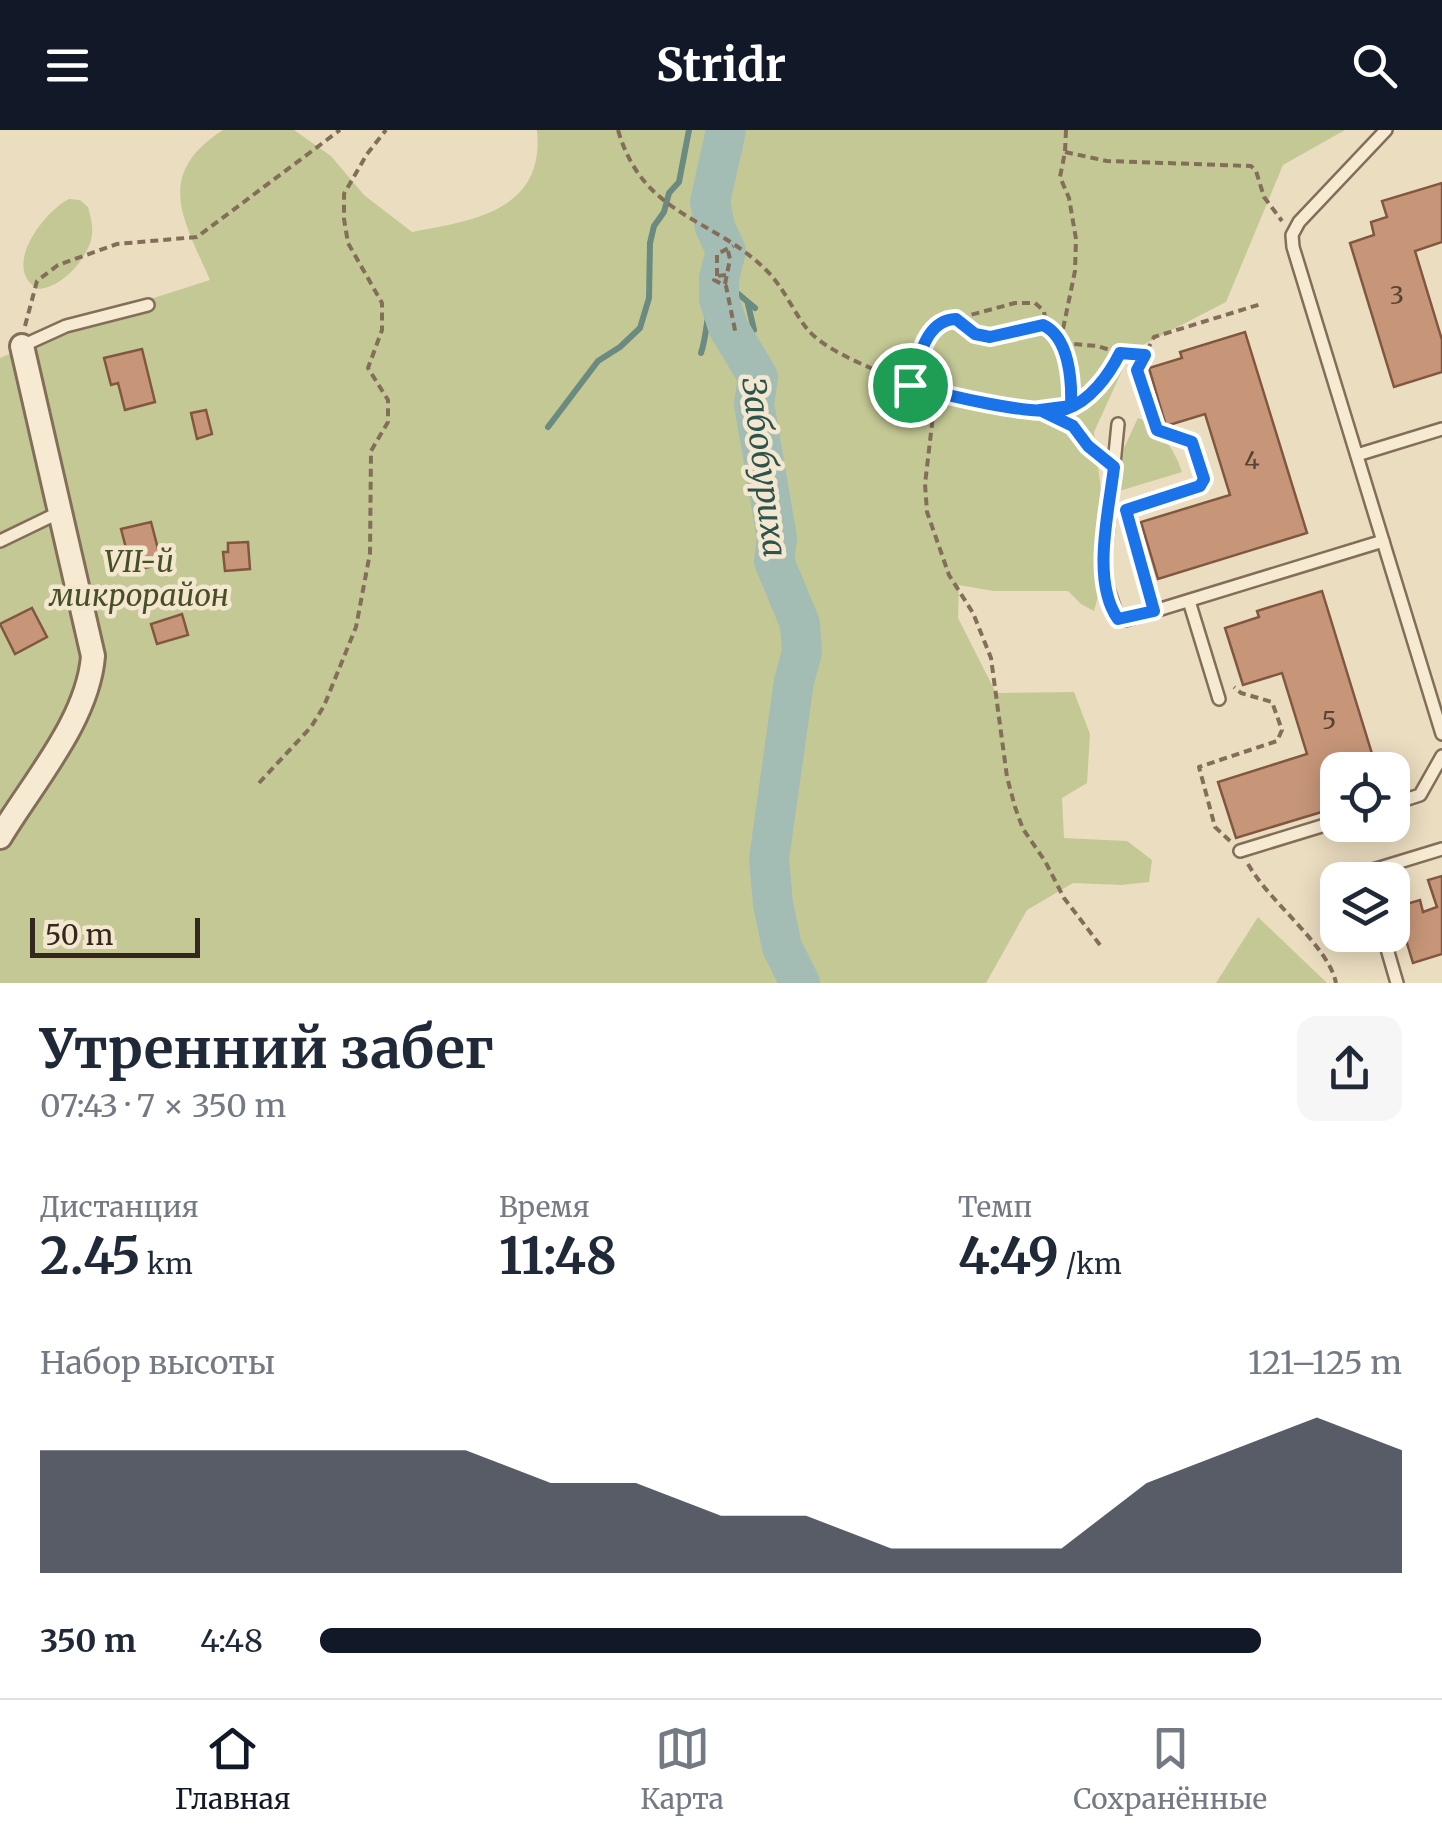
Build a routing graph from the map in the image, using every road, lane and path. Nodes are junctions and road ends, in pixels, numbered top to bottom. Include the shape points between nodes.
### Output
1 (340, 130) edge
2 (386, 130) edge
3 (618, 130) edge
4 (1066, 130) edge
5 (1386, 130) edge
6 (1066, 152) junction
7 (1292, 234) junction
8 (730, 246) junction
9 (722, 275) junction
10 (725, 284) junction
11 (148, 304) dead end
12 (1262, 304) dead end
13 (956, 319) junction
14 (1046, 326) junction
15 (736, 335) dead end
16 (1063, 343) junction
17 (22, 346) junction
18 (1120, 353) junction
19 (1145, 355) junction
20 (910, 385) junction
21 (1071, 406) junction
22 (1040, 410) junction
23 (1118, 424) dead end
24 (1442, 429) edge
25 (1356, 455) junction
26 (1114, 467) junction
27 (60, 512) junction
28 (1383, 541) junction
29 (0, 542) edge
30 (1189, 601) junction
31 (1154, 611) junction
32 (1233, 686) dead end
33 (1219, 699) dead end
34 (1442, 734) edge
35 (1442, 756) edge
36 (260, 784) dead end
37 (1410, 798) edge
38 (1320, 827) edge
39 (0, 837) edge
40 (1442, 849) edge
41 (1240, 851) junction
42 (1399, 862) edge
43 (1100, 945) dead end
44 (1388, 952) edge
45 (1336, 983) edge
46 (1397, 983) edge

1 - 17 path via 197,237 117,244 58,264 37,281
2 - 36 path via 348,186 344,210 348,243 376,288 384,320 368,362 388,400 388,422 371,452 368,566 356,626 324,706
3 - 8 path via 634,169 666,203
4 - 6 path
5 - 7 lane
6 - 7 path via 1107,161 1251,166
6 - 16 path via 1060,177 1077,255
7 - 25 lane
8 - 9 path
8 - 9 path via 717,254
8 - 20 path via 769,273 811,333
9 - 10 path
9 - 10 path via 715,282
10 - 15 path
11 - 17 lane via 66,326
12 - 19 path via 1154,336
13 - 14 path via 990,337
13 - 14 path via 1035,303
13 - 20 path via 932,329
14 - 16 path
16 - 18 path
16 - 21 path
17 - 27 street
18 - 19 path
18 - 21 path via 1109,375
19 - 31 path via 1137,370 1153,424 1192,442 1204,479 1200,486 1126,510
20 - 22 path
20 - 43 path via 934,407 928,512 949,575 974,613 991,658 1007,777 1023,830
21 - 22 path
22 - 26 path via 1073,426
23 - 26 lane
24 - 25 lane
25 - 28 lane
26 - 31 lane via 1104,580 1118,619
27 - 29 lane
27 - 39 street via 90,635 92,676 79,712
28 - 30 lane
28 - 34 lane
30 - 31 lane
30 - 33 lane
32 - 41 path via 1272,702 1282,730 1277,741 1199,768 1215,827
35 - 37 lane via 1420,795
38 - 41 lane
40 - 42 lane
41 - 45 path via 1269,896 1326,956
44 - 46 lane

